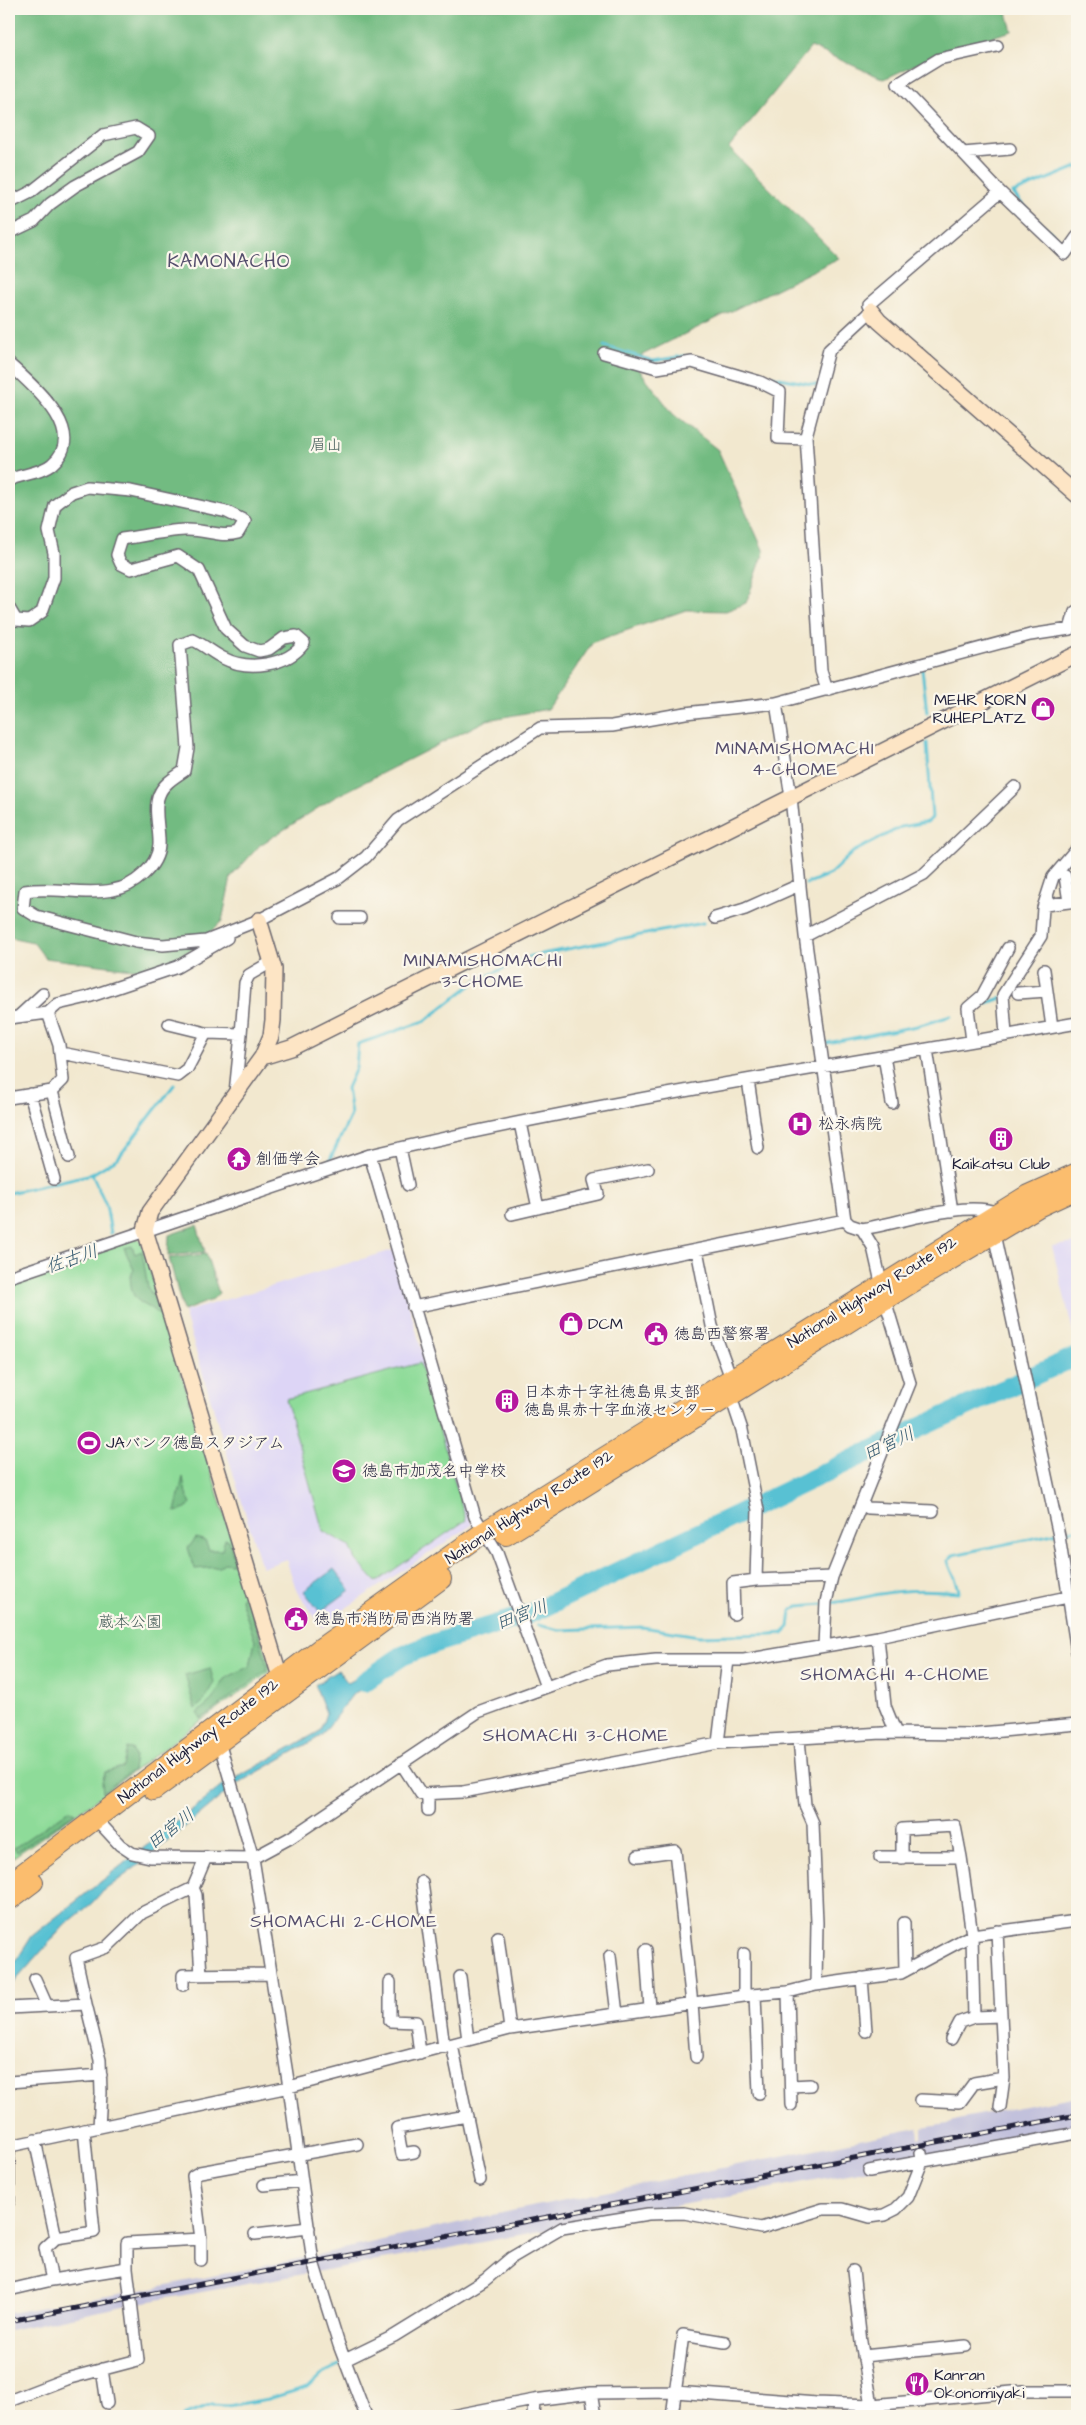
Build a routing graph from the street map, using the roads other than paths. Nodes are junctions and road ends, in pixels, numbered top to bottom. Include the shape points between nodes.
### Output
1 (997, 46) dead end
2 (1010, 149) dead end
3 (963, 153) junction
4 (1000, 192) junction
5 (9, 203) edge
6 (9, 233) edge
7 (1077, 238) edge
8 (871, 311) junction
9 (604, 353) dead end
10 (9, 364) edge
11 (806, 439) junction
12 (9, 480) edge
13 (1077, 495) edge
14 (9, 608) edge
15 (1077, 611) edge
16 (1077, 654) edge
17 (827, 690) junction
18 (776, 703) junction
19 (1015, 787) dead end
20 (791, 797) junction
21 (1077, 849) edge
22 (1065, 876) dead end
23 (799, 885) junction
24 (1073, 902) edge
25 (1045, 905) junction
26 (340, 918) dead end
27 (360, 918) dead end
28 (715, 918) dead end
29 (252, 923) junction
30 (805, 936) junction
31 (1008, 948) dead end
32 (273, 961) junction
33 (1044, 970) dead end
34 (1047, 991) junction
35 (1018, 993) dead end
36 (43, 994) dead end
37 (48, 1013) junction
38 (13, 1017) edge
39 (1077, 1023) edge
40 (169, 1024) dead end
41 (1052, 1027) junction
42 (206, 1033) junction
43 (241, 1034) junction
44 (1006, 1035) junction
45 (972, 1041) junction
46 (927, 1049) junction
47 (61, 1053) junction
48 (884, 1056) junction
49 (262, 1057) junction
50 (823, 1066) junction
51 (748, 1080) junction
52 (52, 1091) junction
53 (30, 1094) junction
54 (235, 1096) junction
55 (9, 1098) edge
56 (892, 1103) dead end
57 (520, 1123) junction
58 (400, 1148) junction
59 (758, 1148) dead end
60 (370, 1155) junction
61 (69, 1156) dead end
62 (648, 1169) dead end
63 (1077, 1173) edge
64 (54, 1178) dead end
65 (408, 1185) dead end
66 (1077, 1189) edge
67 (538, 1208) junction
68 (952, 1211) junction
69 (998, 1213) junction
70 (512, 1214) dead end
71 (845, 1220) junction
72 (862, 1229) junction
73 (145, 1230) junction
74 (994, 1234) junction
75 (697, 1250) junction
76 (9, 1277) edge
77 (884, 1292) junction
78 (413, 1307) junction
79 (731, 1387) junction
80 (862, 1504) junction
81 (933, 1511) dead end
82 (488, 1538) junction
83 (832, 1577) junction
84 (756, 1580) junction
85 (1073, 1596) edge
86 (734, 1614) dead end
87 (878, 1637) junction
88 (824, 1646) junction
89 (1077, 1652) edge
90 (728, 1660) junction
91 (282, 1686) junction
92 (546, 1687) junction
93 (1077, 1724) edge
94 (896, 1733) junction
95 (799, 1739) junction
96 (218, 1742) junction
97 (718, 1743) junction
98 (402, 1763) junction
99 (428, 1794) junction
100 (428, 1810) dead end
101 (100, 1824) junction
102 (638, 1856) dead end
103 (206, 1857) junction
104 (961, 1857) junction
105 (253, 1858) junction
106 (880, 1858) dead end
107 (902, 1858) junction
108 (422, 1882) dead end
109 (9, 1884) edge
110 (193, 1888) junction
111 (9, 1900) edge
112 (1077, 1921) edge
113 (904, 1923) dead end
114 (997, 1931) junction
115 (972, 1935) junction
116 (498, 1937) dead end
117 (646, 1950) dead end
118 (744, 1954) dead end
119 (610, 1956) dead end
120 (905, 1971) junction
121 (271, 1974) junction
122 (201, 1975) junction
123 (460, 1977) dead end
124 (862, 1978) junction
125 (35, 1979) dead end
126 (390, 1982) dead end
127 (183, 1985) dead end
128 (816, 1985) junction
129 (788, 1992) junction
130 (749, 1996) junction
131 (86, 2004) junction
132 (692, 2004) junction
133 (47, 2006) junction
134 (9, 2008) edge
135 (650, 2010) junction
136 (616, 2014) junction
137 (1001, 2016) junction
138 (974, 2017) junction
139 (510, 2029) junction
140 (866, 2031) dead end
141 (468, 2040) junction
142 (951, 2040) dead end
143 (448, 2046) junction
144 (420, 2053) junction
145 (696, 2057) dead end
146 (100, 2075) junction
147 (1004, 2078) junction
148 (9, 2082) edge
149 (810, 2084) dead end
150 (790, 2086) junction
151 (289, 2087) junction
152 (759, 2093) dead end
153 (920, 2100) dead end
154 (791, 2105) dead end
155 (1000, 2107) dead end
156 (467, 2116) junction
157 (99, 2127) junction
158 (84, 2130) junction
159 (9, 2133) edge
160 (1077, 2133) edge
161 (35, 2140) junction
162 (9, 2142) edge
163 (357, 2144) dead end
164 (414, 2152) dead end
165 (299, 2156) junction
166 (922, 2157) junction
167 (869, 2171) dead end
168 (480, 2180) dead end
169 (302, 2181) junction
170 (264, 2185) dead end
171 (9, 2201) edge
172 (309, 2228) junction
173 (255, 2234) dead end
174 (56, 2238) junction
175 (201, 2239) junction
176 (201, 2260) dead end
177 (127, 2268) junction
178 (853, 2271) dead end
179 (52, 2280) junction
180 (9, 2290) edge
181 (725, 2342) dead end
182 (966, 2346) dead end
183 (863, 2356) junction
184 (345, 2360) junction
185 (102, 2369) junction
186 (1077, 2391) edge
187 (676, 2392) junction
188 (592, 2393) junction
189 (534, 2400) junction
190 (9, 2401) edge
191 (107, 2402) dead end
192 (872, 2404) junction
193 (366, 2416) edge
194 (451, 2416) edge
195 (533, 2416) edge
196 (595, 2416) edge
197 (672, 2416) edge
198 (866, 2416) edge

1 - 3 street via 939,59 898,84
2 - 3 street
3 - 4 street
4 - 7 street via 1064,254
4 - 8 street via 868,305
5 - 6 street via 31,192 103,135 136,128 149,136 138,152 75,186 50,204 34,221
8 - 11 street via 829,350
8 - 13 street
9 - 11 street via 657,368 692,362 760,382 780,392 778,438
10 - 12 street via 42,394 60,418 64,438 62,453 51,465
11 - 17 street via 821,671
14 - 29 street via 16,620 29,621 42,612 54,578 54,553 49,531 56,505 72,492 87,487 131,491 227,512 245,521 238,533 225,537 210,531 184,530 122,539 116,555 121,564 131,569 178,556 199,570 226,629 245,646 259,651 269,649 284,638 296,636 304,643 297,653 284,660 252,666 225,659 194,640 180,644 188,748 184,771 159,795 159,847 150,867 132,884 114,890 89,892 37,888 25,891 23,908 36,916 116,938 163,946 206,941
15 - 17 street via 1070,628 1030,635
16 - 20 street
17 - 18 street
18 - 20 street
18 - 29 street via 685,713 612,726 540,728 398,820 366,857 340,878
19 - 30 street via 924,874
20 - 23 street
20 - 49 street via 291,1048
21 - 25 street via 1053,877
22 - 24 street
23 - 28 street via 745,909
23 - 30 street
24 - 25 street
25 - 44 street via 1041,936 1004,995
26 - 27 street
29 - 32 street
29 - 37 street via 178,967 58,1004
30 - 50 street
31 - 45 street via 982,996 968,1008
32 - 43 street via 249,976 245,983
32 - 49 street via 273,1020 271,1036
33 - 34 street
34 - 35 street
34 - 41 street
36 - 38 street
37 - 38 street
37 - 47 street
39 - 41 street
40 - 42 street
41 - 44 street
42 - 43 street
42 - 47 street via 187,1069 178,1076
43 - 54 street
44 - 45 street
45 - 46 street
46 - 48 street
46 - 68 street
47 - 52 street via 63,1080
48 - 50 street
48 - 56 street
49 - 54 street
50 - 51 street
50 - 71 street
51 - 57 street
51 - 59 street
52 - 53 street
52 - 61 street
53 - 55 street
53 - 64 street
54 - 73 street via 150,1212
57 - 58 street
57 - 67 street
58 - 60 street
58 - 65 street
60 - 73 street
60 - 78 street
62 - 67 street via 594,1180 598,1194
63 - 69 highway, National Highway Route 192 via 1028,1195
66 - 74 highway, National Highway Route 192 via 1038,1207
67 - 70 street
68 - 69 street via 986,1208
68 - 72 street
69 - 77 highway, National Highway Route 192
71 - 72 street
71 - 75 street
72 - 77 street via 873,1247
73 - 76 street
73 - 91 street
74 - 77 highway, National Highway Route 192
74 - 85 street
75 - 78 street
75 - 79 street via 712,1326
77 - 79 highway, National Highway Route 192
77 - 80 street via 910,1383
78 - 82 street via 475,1518
79 - 82 highway, National Highway Route 192
79 - 84 street via 758,1506
80 - 81 street via 868,1508
80 - 83 street
82 - 91 highway, National Highway Route 192
82 - 92 street via 522,1617
83 - 84 street
83 - 88 street via 825,1604
84 - 86 street via 733,1583
85 - 87 street
85 - 89 street
87 - 88 street
87 - 94 street via 885,1706
88 - 90 street
90 - 92 street via 656,1660 607,1665
90 - 97 street
91 - 96 highway, National Highway Route 192
91 - 101 highway, National Highway Route 192
92 - 98 street via 478,1712
93 - 94 street via 970,1734
94 - 95 street
95 - 97 street
95 - 128 street via 805,1805 813,1823
96 - 101 highway, National Highway Route 192
96 - 105 street
97 - 99 street via 463,1792
98 - 99 street via 421,1794
98 - 105 street via 290,1838
99 - 100 street
101 - 103 street via 132,1853 150,1858
101 - 109 highway, National Highway Route 192
101 - 111 highway, National Highway Route 192
102 - 132 street via 675,1851
103 - 105 street
103 - 110 street
104 - 107 street
104 - 107 street via 955,1826 902,1829
104 - 115 street
105 - 121 street
106 - 107 street
108 - 143 street
110 - 122 street
110 - 131 street via 142,1913 107,1947 76,1958
112 - 114 street
113 - 120 street
114 - 115 street
114 - 137 street
115 - 120 street
115 - 138 street
116 - 139 street
117 - 135 street
118 - 130 street
119 - 136 street
120 - 124 street
121 - 122 street
121 - 151 street
122 - 127 street via 183,1975
123 - 141 street
124 - 128 street
124 - 140 street
125 - 133 street
126 - 144 street via 390,2021 416,2022
128 - 129 street
129 - 130 street
129 - 150 street
130 - 132 street
130 - 152 street
131 - 133 street
131 - 146 street via 100,2060
132 - 135 street
132 - 145 street
133 - 134 street
135 - 136 street
136 - 139 street
137 - 138 street
137 - 147 street
138 - 142 street via 960,2022
139 - 141 street
141 - 143 street
143 - 144 street
143 - 156 street
144 - 151 street
146 - 148 street
146 - 157 street
147 - 153 street via 974,2083 960,2102
147 - 155 street
149 - 150 street
150 - 154 street
151 - 157 street
151 - 165 street
156 - 164 street via 397,2128 402,2154
156 - 168 street
157 - 158 street
158 - 161 street
158 - 174 street via 94,2232
159 - 162 street
160 - 166 street
161 - 162 street
161 - 174 street
162 - 171 street
163 - 165 street
165 - 169 street
165 - 175 street via 237,2165 193,2176
166 - 167 street
166 - 184 street via 908,2197 884,2215 870,2217 842,2210 823,2210 761,2228 684,2213 648,2214 562,2228 394,2336
169 - 170 street
169 - 172 street
172 - 173 street
172 - 184 street via 316,2272
174 - 179 street via 46,2248
175 - 176 street
175 - 177 street via 127,2243
177 - 179 street
177 - 185 street via 138,2360
178 - 183 street
179 - 180 street
181 - 187 street via 683,2335
182 - 183 street
183 - 192 street
184 - 193 street
185 - 190 street
185 - 191 street
186 - 192 street via 1023,2391
187 - 188 street
187 - 192 street
187 - 197 street
188 - 189 street
188 - 196 street
189 - 194 street
189 - 195 street
192 - 198 street

